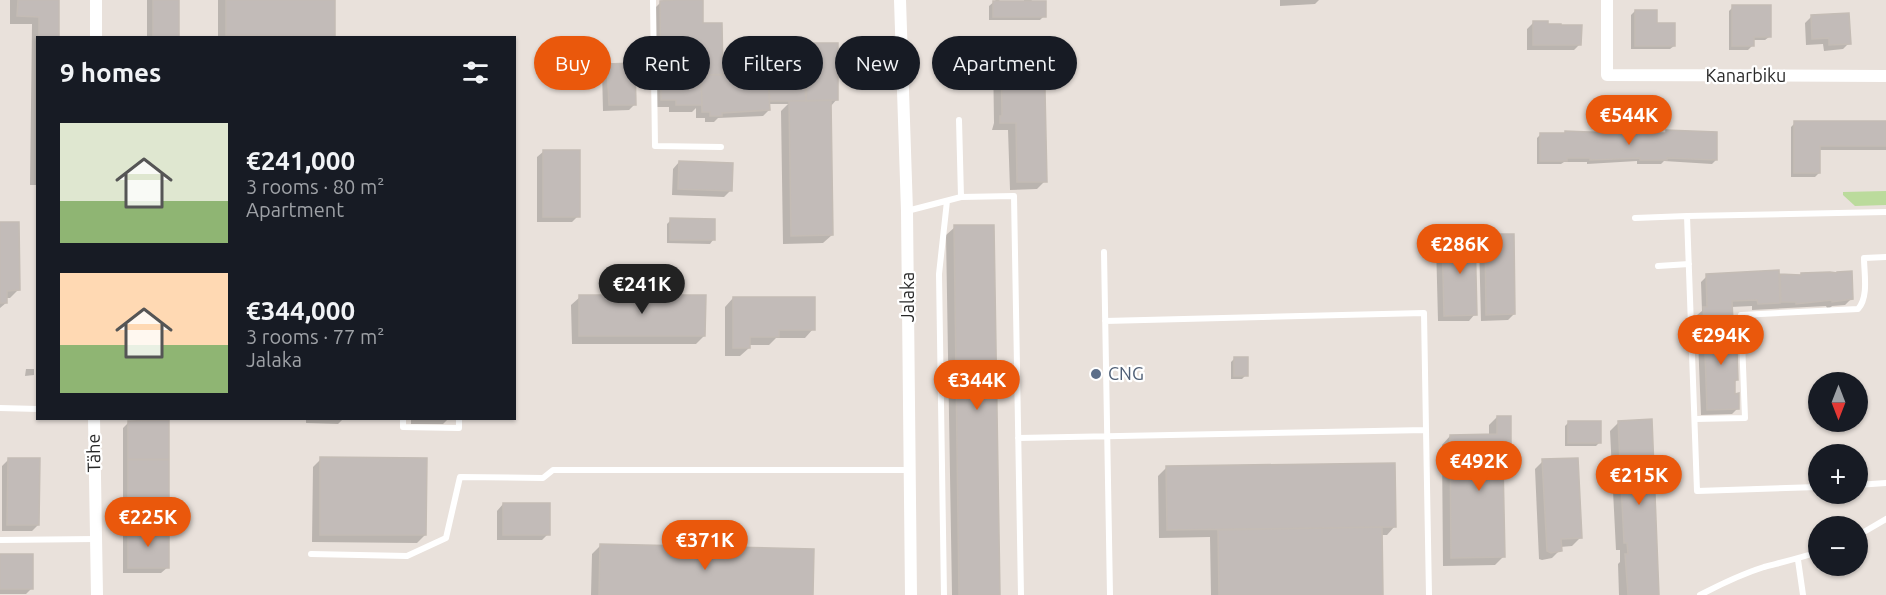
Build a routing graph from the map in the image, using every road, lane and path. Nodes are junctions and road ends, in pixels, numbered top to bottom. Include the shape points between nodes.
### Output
1 (96, 0) edge
2 (653, 0) edge
3 (900, 0) edge
4 (1607, 0) edge
5 (96, 36) edge
6 (1886, 76) edge
7 (959, 120) dead end
8 (721, 147) dead end
9 (961, 197) junction
10 (947, 201) junction
11 (907, 211) junction
12 (1886, 212) edge
13 (1687, 216) junction
14 (1635, 218) dead end
15 (1104, 252) dead end
16 (1886, 257) edge
17 (1689, 264) junction
18 (1658, 266) dead end
19 (1105, 321) junction
20 (0, 408) edge
21 (36, 409) edge
22 (1695, 419) junction
23 (94, 420) edge
24 (403, 420) edge
25 (459, 420) edge
26 (1426, 430) junction
27 (1107, 436) junction
28 (1018, 438) junction
29 (909, 471) junction
30 (1886, 483) edge
31 (1868, 484) edge
32 (1808, 487) edge
33 (1886, 519) edge
34 (1868, 530) edge
35 (96, 539) junction
36 (0, 540) edge
37 (310, 554) dead end
38 (1808, 556) edge
39 (1798, 560) junction
40 (97, 595) edge
41 (911, 595) edge
42 (944, 595) edge
43 (1021, 595) edge
44 (1110, 595) edge
45 (1429, 595) edge
46 (1700, 595) edge
47 (1803, 595) edge

1 - 5 street
2 - 8 lane via 655,146
3 - 11 street, Jalaka
4 - 6 street, Kanarbiku via 1607,75
7 - 9 lane
9 - 10 lane
9 - 28 lane via 1014,196
10 - 11 lane
10 - 42 lane via 939,274
11 - 29 street, Jalaka
12 - 13 lane
13 - 14 lane
13 - 17 lane
15 - 19 lane
16 - 22 lane via 1864,258 1864,296 1858,309 1741,315 1745,418
17 - 18 lane
17 - 22 lane
19 - 26 lane via 1424,313
19 - 27 lane
20 - 21 lane
22 - 32 lane via 1697,491
23 - 35 street, Tähe
24 - 25 lane via 403,427 459,428
26 - 27 lane
26 - 45 lane
27 - 28 lane
27 - 44 lane
28 - 43 lane
29 - 37 lane via 553,470 543,478 460,477 446,538 407,556
29 - 41 street, Jalaka
30 - 31 lane
33 - 34 lane
35 - 36 lane
35 - 40 street, Tähe
38 - 39 lane
39 - 46 lane via 1729,580
39 - 47 lane

